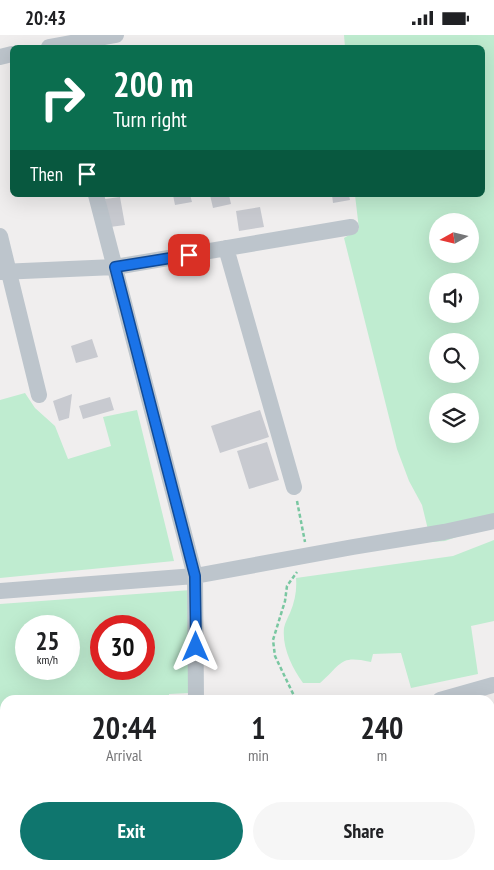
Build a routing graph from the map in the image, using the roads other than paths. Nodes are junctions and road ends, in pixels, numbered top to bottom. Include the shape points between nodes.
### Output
1 (116, 35) edge
2 (55, 44) edge
3 (97, 197) edge
4 (351, 227) dead end
5 (0, 236) edge
6 (226, 249) junction
7 (115, 267) junction
8 (4, 272) edge
9 (39, 395) dead end
10 (294, 487) road end
11 (494, 521) edge
12 (195, 576) junction
13 (0, 591) edge
14 (493, 685) edge
15 (196, 695) edge
16 (458, 695) edge

1 - 2 street
3 - 7 street
4 - 6 street
5 - 8 street
6 - 7 street
6 - 10 street
7 - 8 street
7 - 12 street
8 - 9 street
11 - 12 street
12 - 13 street
12 - 15 street
14 - 16 street

